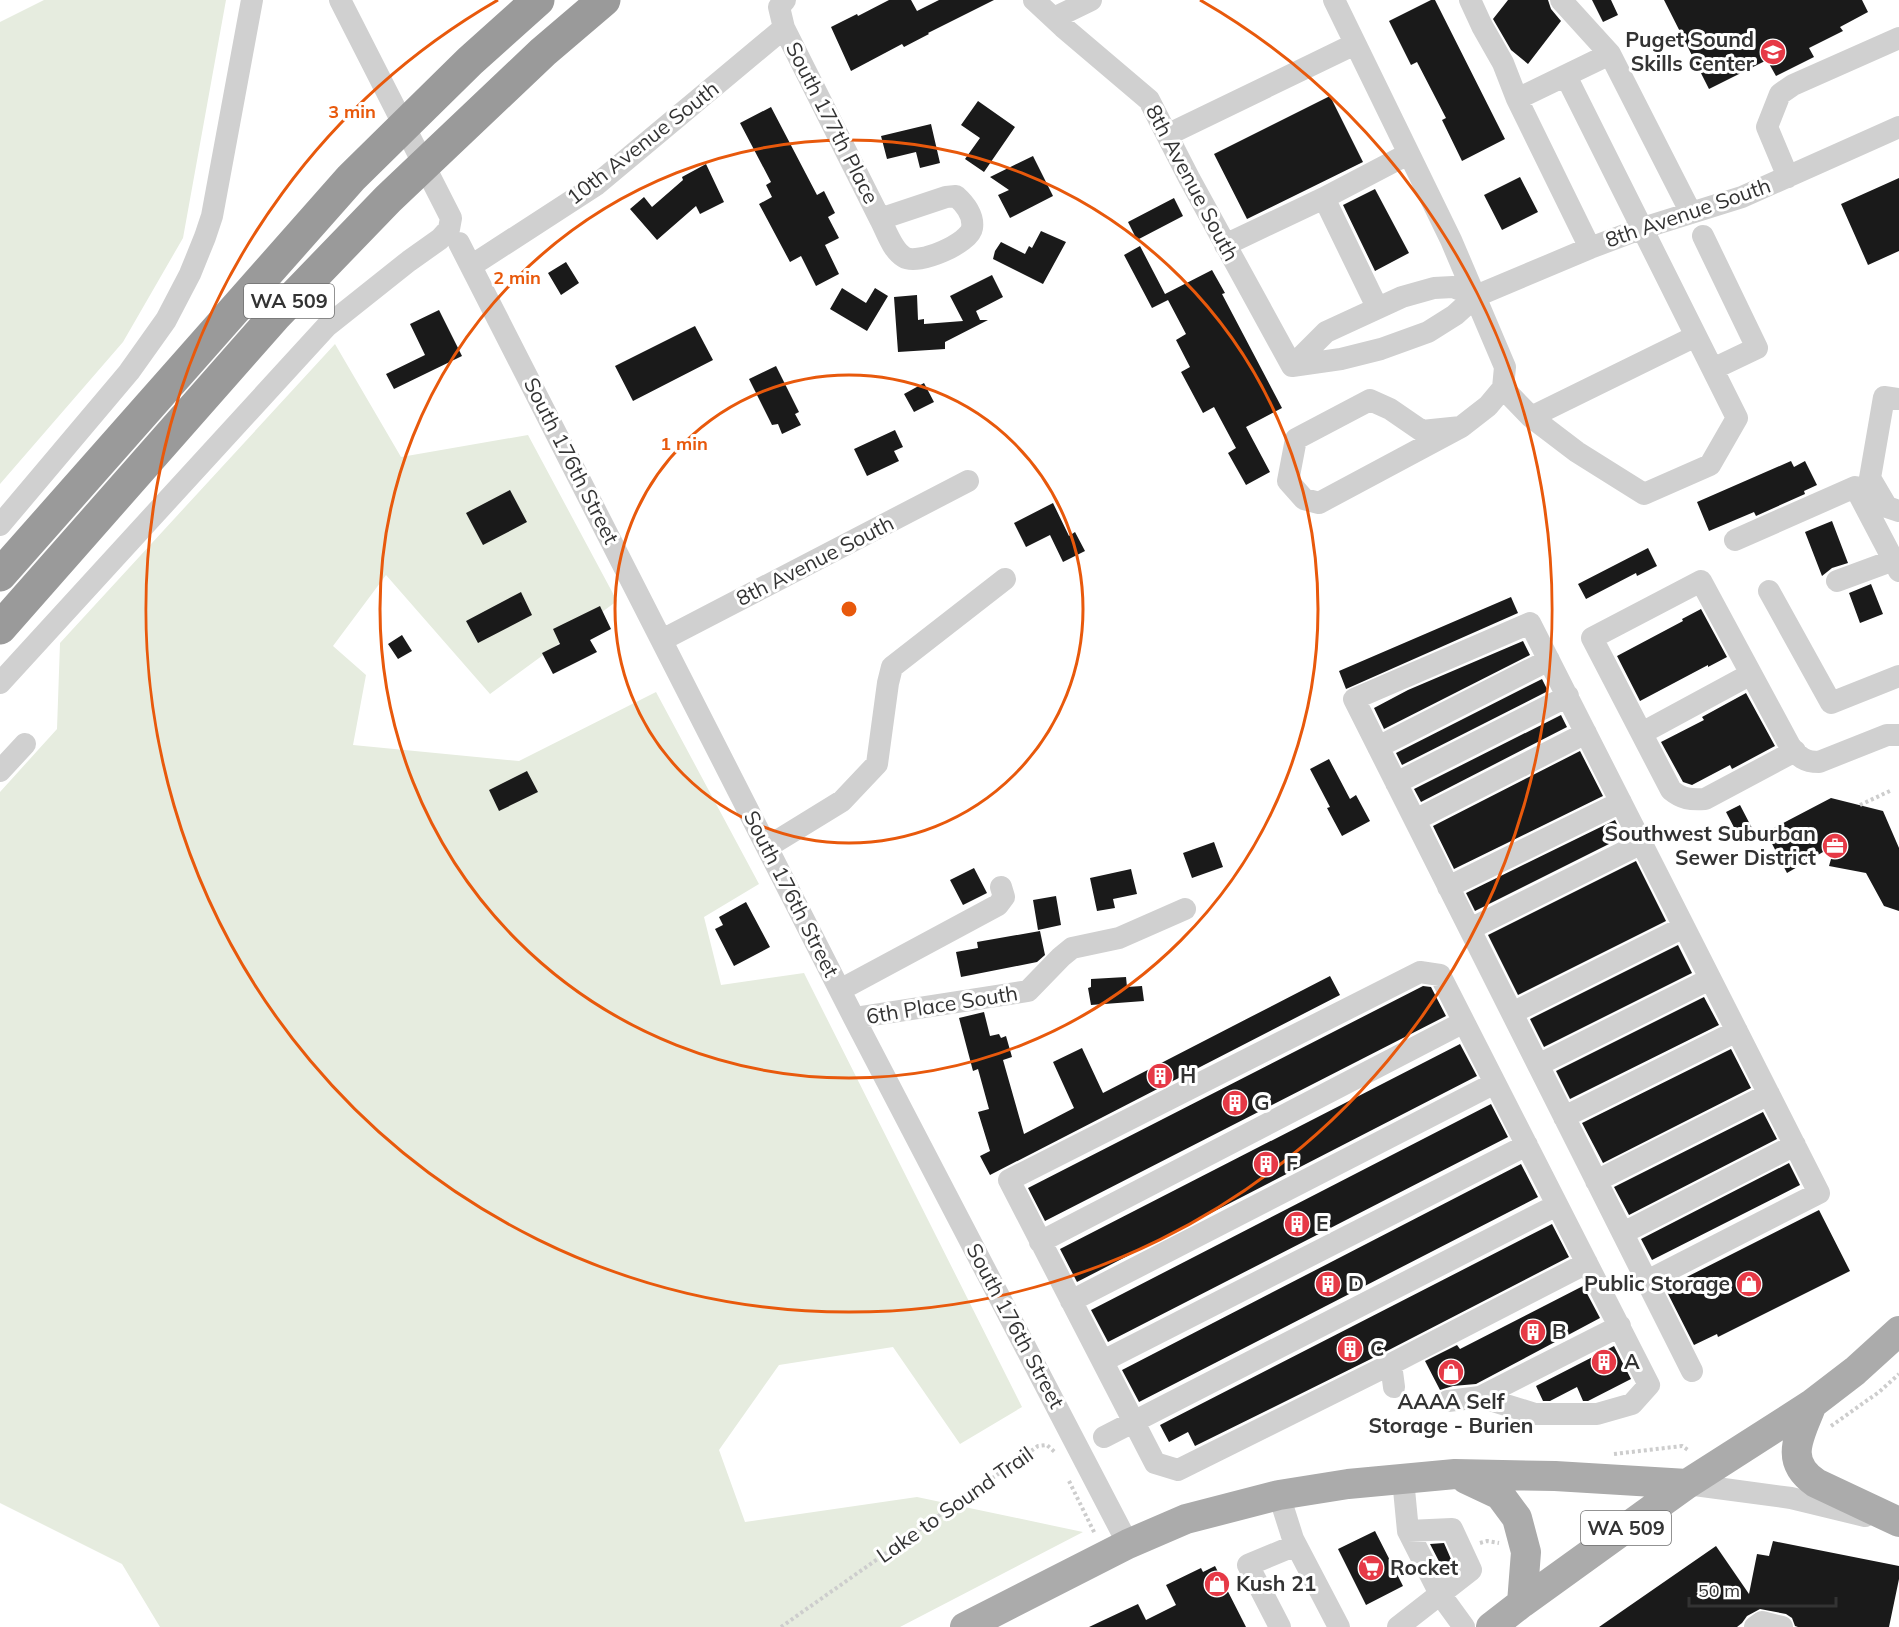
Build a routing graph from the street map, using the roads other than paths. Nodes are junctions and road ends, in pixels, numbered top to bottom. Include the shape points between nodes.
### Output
1 (252, 0) edge
2 (538, 0) edge
3 (604, 0) edge
4 (785, 0) edge
5 (1034, 0) edge
6 (1091, 0) edge
7 (1334, 0) edge
8 (1470, 0) edge
9 (1561, 0) edge
10 (342, 3) edge
11 (1054, 18) junction
12 (784, 28) junction
13 (1899, 38) edge
14 (1355, 44) junction
15 (1610, 54) junction
16 (1566, 76) junction
17 (1517, 99) junction
18 (1899, 128) edge
19 (1167, 135) junction
20 (1408, 154) junction
21 (1788, 177) junction
22 (1324, 198) junction
23 (1691, 213) junction
24 (880, 219) dead end
25 (1643, 228) junction
26 (1703, 236) dead end
27 (459, 243) dead end
28 (1226, 245) junction
29 (1590, 248) junction
30 (471, 266) junction
31 (1476, 296) junction
32 (1377, 307) junction
33 (1696, 336) junction
34 (1292, 366) junction
35 (1713, 369) junction
36 (1503, 388) junction
37 (1899, 399) edge
38 (1531, 417) junction
39 (1461, 427) junction
40 (968, 481) dead end
41 (1899, 511) edge
42 (0, 525) edge
43 (1735, 540) dead end
44 (1896, 565) edge
45 (0, 575) edge
46 (1005, 579) dead end
47 (1837, 581) dead end
48 (1769, 591) dead end
49 (0, 628) edge
50 (662, 640) junction
51 (1549, 660) junction
52 (1751, 674) junction
53 (1899, 676) edge
54 (0, 683) edge
55 (1568, 696) junction
56 (1586, 733) junction
57 (1642, 733) junction
58 (1899, 734) edge
59 (25, 744) dead end
60 (1378, 747) junction
61 (1795, 751) junction
62 (0, 771) edge
63 (1396, 783) junction
64 (1621, 802) junction
65 (1415, 820) junction
66 (1642, 843) junction
67 (767, 847) junction
68 (1001, 887) dead end
69 (1449, 887) junction
70 (1185, 909) dead end
71 (1684, 927) junction
72 (1470, 929) junction
73 (1710, 979) junction
74 (840, 990) junction
75 (1512, 1013) junction
76 (854, 1018) junction
77 (1464, 1022) junction
78 (1737, 1031) junction
79 (1538, 1065) junction
80 (1495, 1083) junction
81 (1769, 1094) junction
82 (1564, 1117) junction
83 (1527, 1145) junction
84 (1795, 1145) junction
85 (1596, 1181) junction
86 (1557, 1205) junction
87 (1623, 1233) junction
88 (1040, 1242) junction
89 (1587, 1263) junction
90 (1647, 1281) junction
91 (1071, 1301) junction
92 (1620, 1326) junction
93 (1899, 1331) edge
94 (1102, 1362) junction
95 (1391, 1364) junction
96 (1692, 1371) dead end
97 (1394, 1387) dead end
98 (1480, 1397) junction
99 (1448, 1401) dead end
100 (1812, 1404) junction
101 (1134, 1422) junction
102 (1104, 1437) dead end
103 (1455, 1474) junction
104 (1403, 1479) junction
105 (1687, 1484) junction
106 (1279, 1495) junction
107 (1899, 1523) edge
108 (1408, 1531) junction
109 (1128, 1544) junction
110 (1296, 1545) junction
111 (1440, 1594) junction
112 (1522, 1603) junction
113 (965, 1627) edge
114 (1280, 1627) edge
115 (1339, 1627) edge
116 (1398, 1627) edge
117 (1464, 1627) edge
118 (1491, 1627) edge
119 (1755, 1627) edge
120 (1782, 1627) edge

1 - 42 street via 212,216 190,274 166,320 129,372
2 - 45 highway, WA 509 via 351,178
3 - 49 highway, WA 509 via 543,52 380,207 275,316
4 - 12 street via 779,7
5 - 11 street, 8th Avenue South
6 - 11 street
7 - 14 street
8 - 17 street
9 - 15 street
10 - 54 street via 451,218 449,229 326,327
11 - 19 street, 8th Avenue South via 1149,100
12 - 24 street, South 177th Place
12 - 30 street, 10th Avenue South via 596,185
13 - 21 street via 1780,94 1767,127
14 - 19 street
14 - 20 street
15 - 16 street
15 - 23 street
16 - 17 street
16 - 25 street
17 - 29 street
18 - 21 street, 8th Avenue South
19 - 28 street, 8th Avenue South
20 - 22 street
20 - 31 street
21 - 23 street, 8th Avenue South via 1743,197
22 - 28 street
22 - 32 street
23 - 25 street, 8th Avenue South
25 - 29 street, 8th Avenue South
25 - 33 street
26 - 35 street via 1757,348
27 - 30 street, South 176th Street
28 - 34 street, 8th Avenue South
29 - 31 street, 8th Avenue South
30 - 50 street, South 176th Street
31 - 32 street via 1453,287 1434,288
31 - 34 street, 8th Avenue South via 1428,332 1381,350
31 - 36 street via 1505,367
32 - 34 street via 1326,332
33 - 35 street
33 - 38 street
35 - 38 street via 1737,418 1710,465 1644,494 1577,452
36 - 38 street
36 - 39 street
37 - 41 street via 1884,396 1870,478 1887,507
39 - 39 street via 1319,503 1304,499 1288,481 1296,439 1370,400 1422,431
40 - 50 street, 8th Avenue South
43 - 44 street via 1855,487
44 - 47 street
46 - 67 street via 892,667 877,764 842,801
48 - 53 street via 1831,703
50 - 67 street, South 176th Street
51 - 55 street
51 - 60 street
51 - 60 street via 1530,623 1354,699
52 - 57 street
52 - 57 street via 1701,581 1592,638
52 - 61 street
55 - 56 street
55 - 63 street
56 - 64 street
56 - 65 street
57 - 61 street via 1671,790 1689,800 1705,799
58 - 61 street via 1887,735 1819,762 1808,762
59 - 62 street
60 - 63 street
63 - 65 street
64 - 66 street
64 - 69 street
65 - 69 street
66 - 71 street
66 - 72 street
67 - 74 street, South 176th Street
68 - 74 street via 1004,897 998,905
69 - 72 street
70 - 76 street, 6th Place South via 1119,938 1072,948 1028,991
71 - 73 street
71 - 75 street
72 - 75 street
73 - 78 street
73 - 79 street
74 - 76 street, South 176th Street
75 - 79 street
76 - 109 street, South 176th Street
77 - 80 street
77 - 88 street
77 - 88 street via 1440,975 1420,972 1009,1180
78 - 81 street
78 - 82 street
79 - 82 street
80 - 83 street
80 - 91 street
81 - 84 street
81 - 85 street
82 - 85 street
83 - 86 street
83 - 94 street
84 - 87 street
84 - 90 street via 1819,1193
85 - 87 street
86 - 89 street
86 - 101 street
87 - 90 street
88 - 91 street
89 - 92 street
89 - 95 street
90 - 96 street
91 - 94 street
92 - 98 street
92 - 98 street via 1649,1385 1632,1404 1597,1414 1536,1414
93 - 100 main road, WA 509
94 - 101 street
95 - 97 street
95 - 101 street via 1178,1470 1155,1463
98 - 99 street
100 - 105 main road, WA 509
100 - 107 main road via 1796,1446 1799,1468 1816,1484
101 - 102 street
103 - 104 main road
103 - 105 main road
103 - 112 main road via 1500,1495 1517,1518 1526,1552
104 - 106 main road
104 - 108 street
105 - 107 street via 1791,1498
105 - 112 main road, WA 509
106 - 109 main road via 1185,1519
106 - 110 street
108 - 111 street
108 - 111 street via 1452,1529 1471,1570
109 - 113 main road
110 - 114 street via 1248,1565
110 - 115 street
111 - 116 street
111 - 117 street
112 - 118 main road, WA 509
119 - 120 street via 1762,1622

